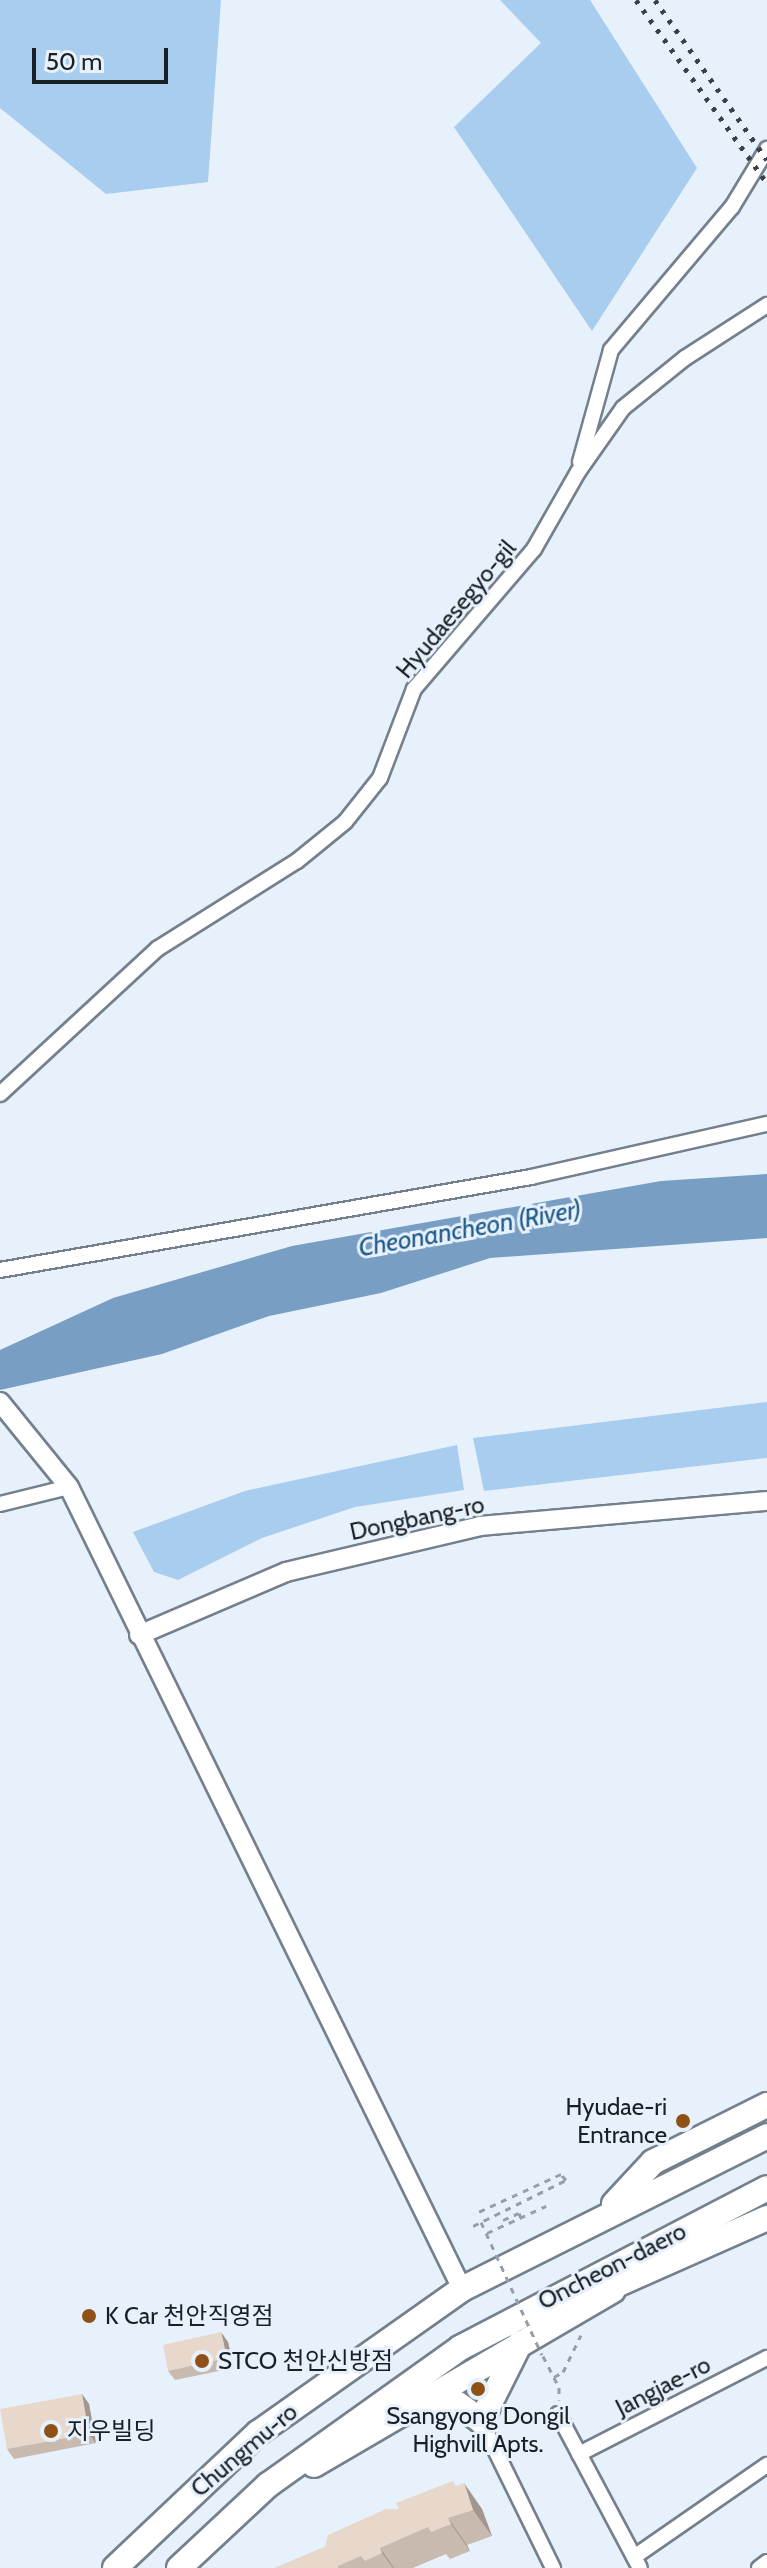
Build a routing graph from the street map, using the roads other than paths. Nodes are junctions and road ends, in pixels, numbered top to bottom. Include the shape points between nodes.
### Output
1 (767, 149) edge
2 (767, 305) edge
3 (578, 472) junction
4 (0, 1094) edge
5 (767, 1124) edge
6 (0, 1270) edge
7 (0, 1402) edge
8 (64, 1479) junction
9 (767, 1501) edge
10 (0, 1504) edge
11 (139, 1635) junction
12 (767, 2105) edge
13 (767, 2136) edge
14 (767, 2188) edge
15 (605, 2215) junction
16 (767, 2218) edge
17 (462, 2289) junction
18 (613, 2290) junction
19 (529, 2308) junction
20 (531, 2346) junction
21 (460, 2348) joint
22 (767, 2358) edge
23 (407, 2409) junction
24 (558, 2414) dead end
25 (481, 2421) junction
26 (579, 2454) junction
27 (767, 2465) edge
28 (268, 2485) junction
29 (637, 2562) edge
30 (767, 2562) edge
31 (115, 2568) edge
32 (179, 2568) edge
33 (553, 2568) edge
34 (759, 2568) edge

1 - 3 street via 732,207 611,350
2 - 3 street, Hyudaesegyo-gil via 685,358 623,408
3 - 4 street, Hyudaesegyo-gil via 534,549 414,689 380,778 345,822 297,861 157,949
5 - 6 street via 531,1177
7 - 8 street
8 - 10 street
8 - 11 street
9 - 11 street, Dongbang-ro via 480,1526 286,1572
11 - 17 street
12 - 15 highway via 653,2162
13 - 15 highway, Oncheon-daero
14 - 19 highway, Oncheon-daero
15 - 17 highway, Oncheon-daero
16 - 18 highway
17 - 31 highway, Chungmu-ro via 258,2433
18 - 19 highway
18 - 20 highway
19 - 21 highway, Oncheon-daero
20 - 23 highway
20 - 25 highway via 491,2393
21 - 28 highway, Chungmu-ro
22 - 26 street, Jangjae-ro
23 - 25 highway via 433,2401 458,2404
23 - 28 highway via 343,2451
24 - 26 street
25 - 33 street
26 - 29 street
27 - 29 street
28 - 32 highway, Chungmu-ro
30 - 34 street

